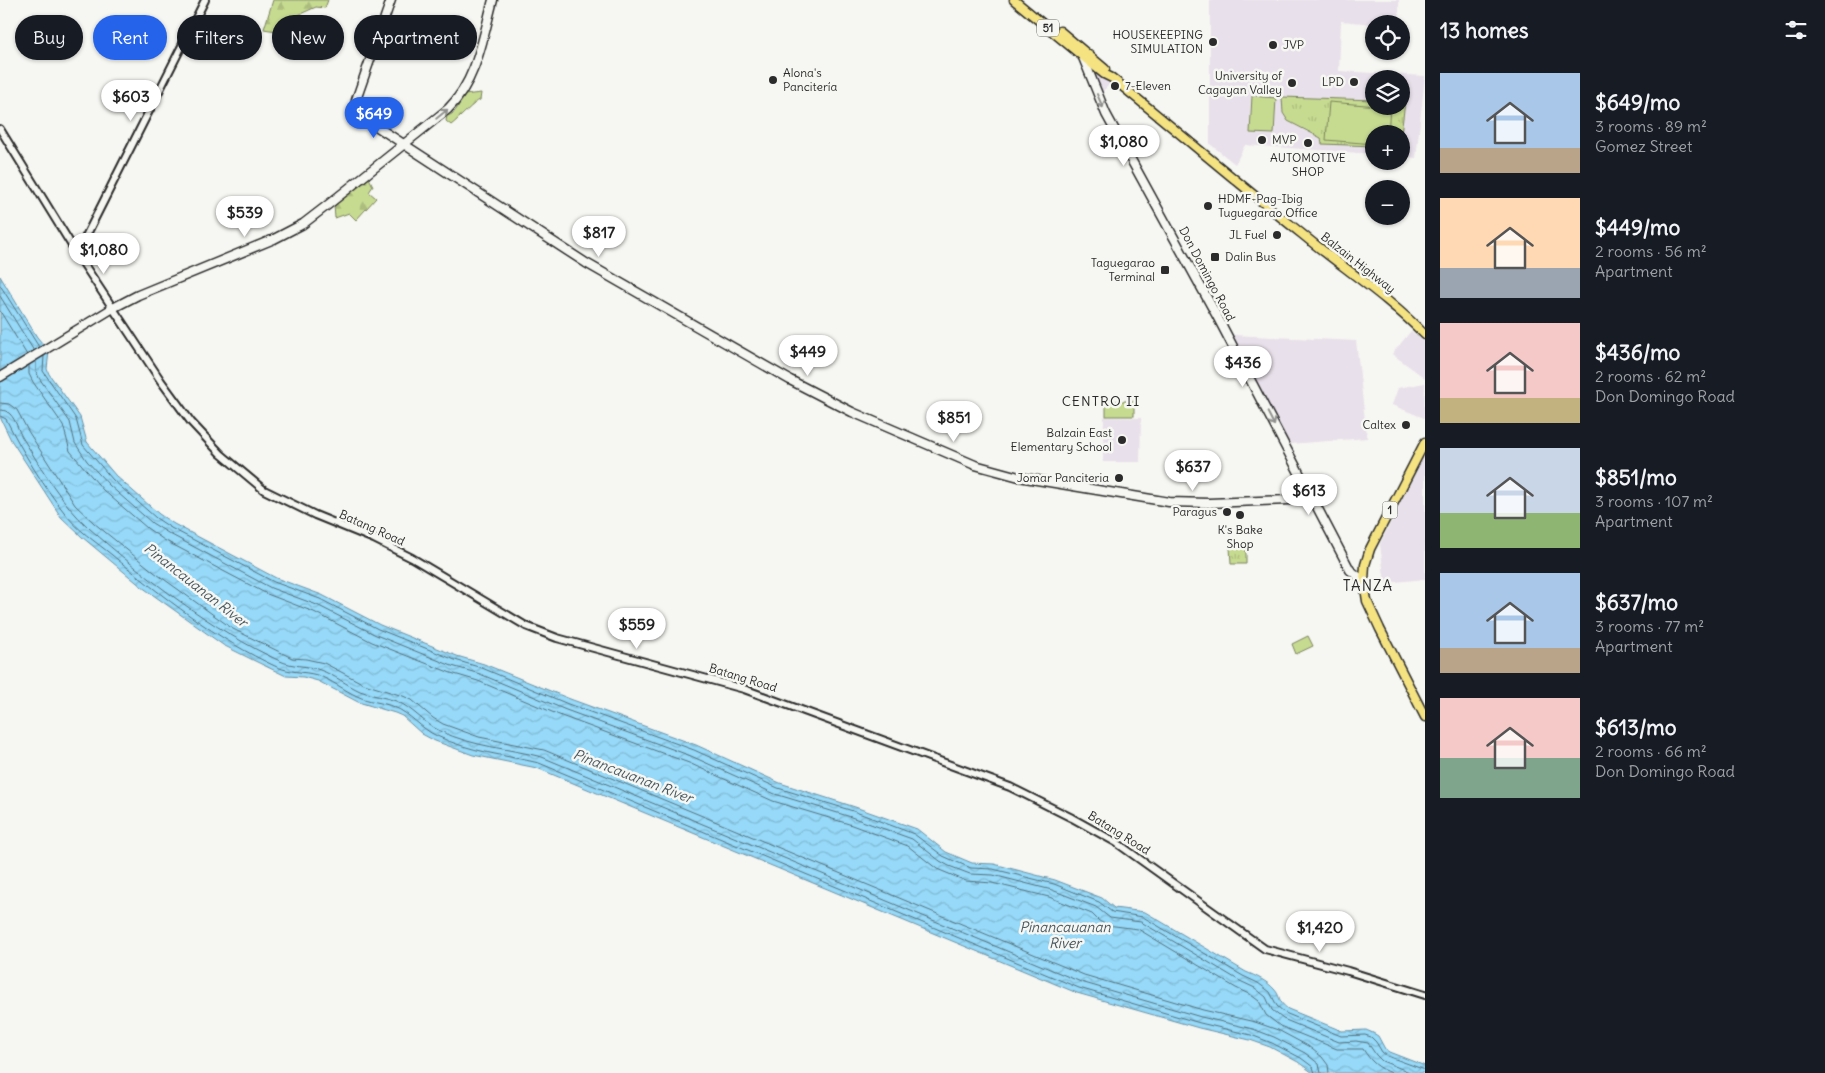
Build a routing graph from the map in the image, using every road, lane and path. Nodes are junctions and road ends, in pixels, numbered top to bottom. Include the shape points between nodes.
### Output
1 (205, 0) edge
2 (391, 0) edge
3 (493, 0) edge
4 (1014, 0) edge
5 (1022, 0) edge
6 (1083, 54) junction
7 (0, 129) edge
8 (404, 144) junction
9 (77, 254) junction
10 (113, 308) junction
11 (1425, 335) edge
12 (0, 377) edge
13 (1425, 442) edge
14 (1313, 499) junction
15 (1364, 581) junction
16 (1425, 717) edge
17 (1425, 995) edge

1 - 9 street
2 - 8 main road via 356,106 359,115
8 -> 3 main road via 461,95 476,63
4 - 6 main road, Balzain Highway / 51
5 - 6 main road, Balzain Highway / 51
6 - 11 main road, Balzain Highway / 51 via 1400,311
6 -> 14 main road, Don Domingo Road via 1106,114
7 - 9 street, Batang Road
8 - 10 main road via 302,224
8 - 14 main road via 586,263 790,380 852,412 975,465 1018,478 1169,502
9 - 10 street, Batang Road
10 - 12 main road
10 - 17 street, Batang Road via 191,422 220,454 264,490 404,555 526,626 557,638 744,688 1010,787 1117,843 1265,949
13 - 15 main road, 1 via 1370,550
14 - 15 main road, Don Domingo Road via 1350,570
15 - 16 main road, 1 via 1370,608

